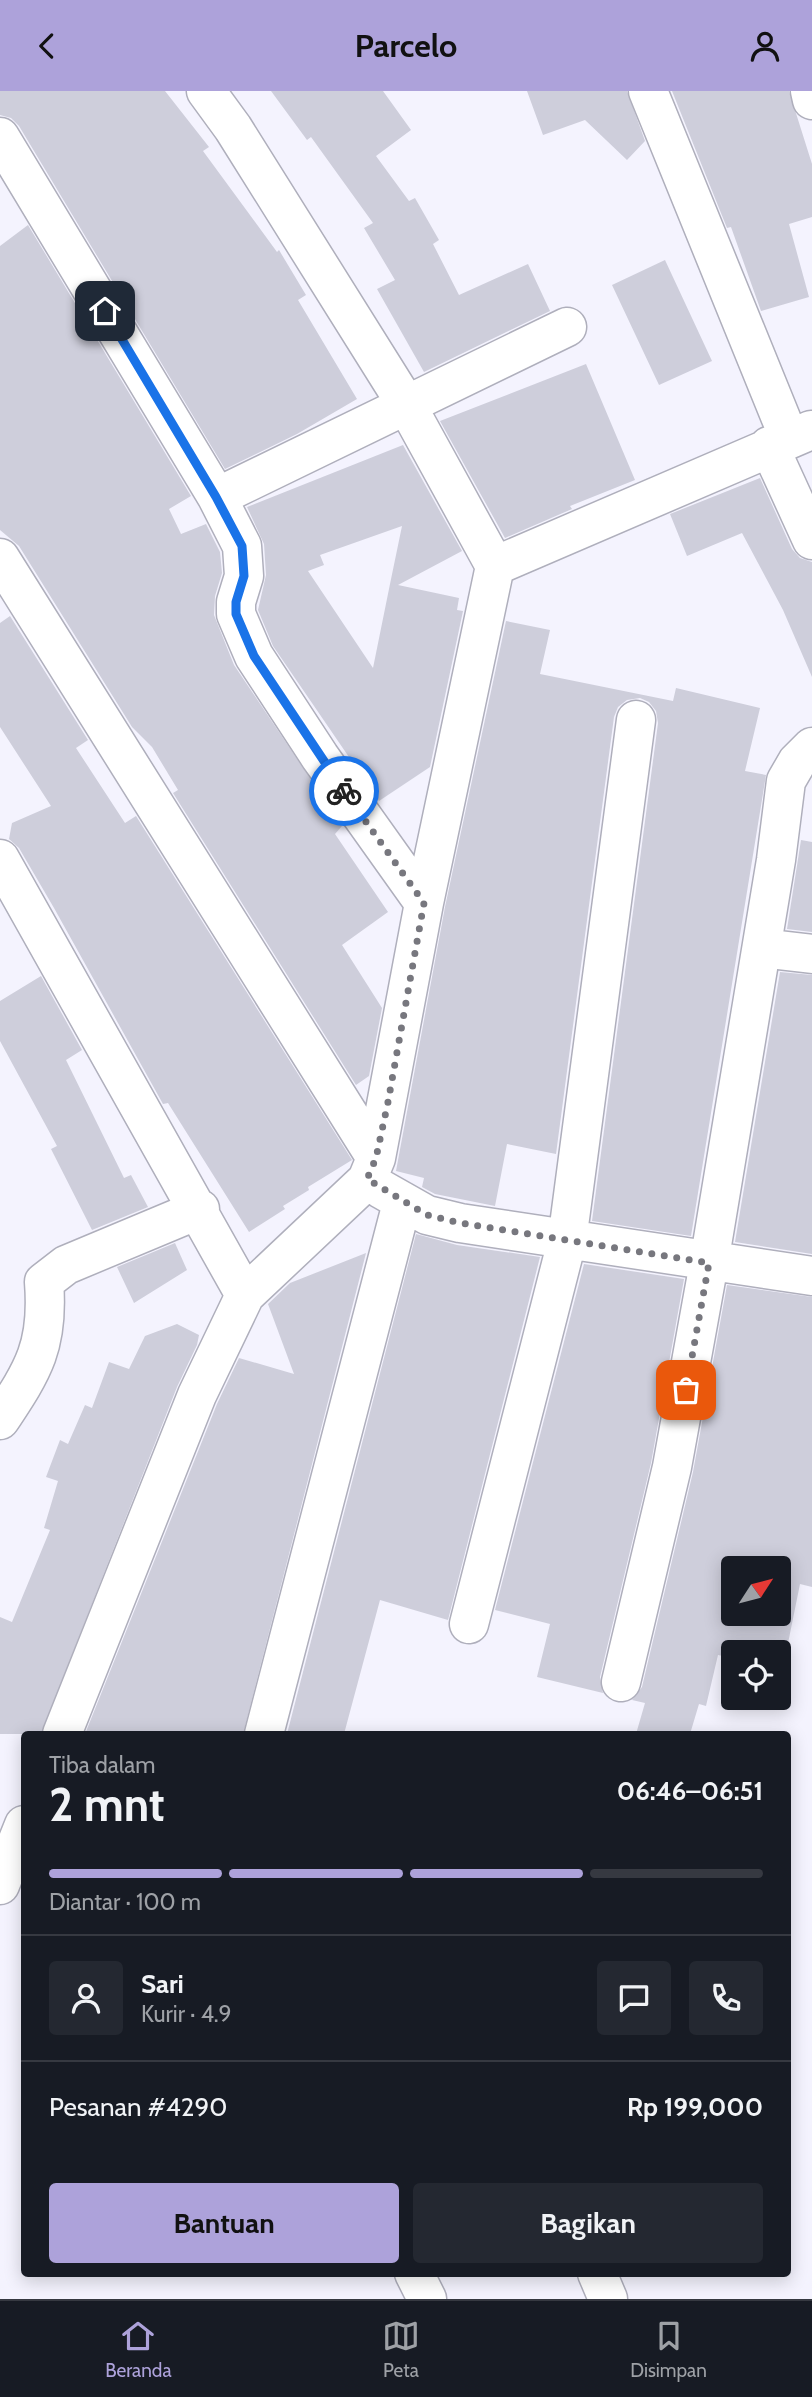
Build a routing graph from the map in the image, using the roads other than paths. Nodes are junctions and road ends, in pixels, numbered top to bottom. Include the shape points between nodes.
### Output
1 (206, 91) edge
2 (648, 91) edge
3 (810, 91) edge
4 (812, 100) edge
5 (0, 137) edge
6 (567, 327) dead end
7 (406, 404) junction
8 (790, 438) edge
9 (216, 497) junction
10 (812, 540) edge
11 (495, 566) junction
12 (6, 581) edge
13 (636, 720) dead end
14 (812, 747) edge
15 (0, 859) edge
16 (424, 903) junction
17 (762, 948) junction
18 (812, 954) edge
19 (372, 1169) junction
20 (401, 1203) junction
21 (200, 1209) junction
22 (567, 1241) junction
23 (709, 1263) junction
24 (812, 1276) edge
25 (245, 1295) junction
26 (0, 1420) edge
27 (469, 1624) dead end
28 (621, 1682) dead end
29 (63, 1731) edge
30 (265, 1731) edge
31 (21, 1832) edge
32 (0, 1885) edge
33 (416, 2277) edge
34 (599, 2277) edge
35 (427, 2299) edge
36 (608, 2299) edge

1 - 7 street
2 - 8 street
3 - 4 street
5 - 9 street
6 - 7 street
7 - 9 street
7 - 11 street
8 - 10 street
8 - 11 street
9 - 16 street via 242,546 244,576 236,614 254,656
11 - 16 street
12 - 19 street
13 - 22 street
14 - 17 street via 786,781
15 - 21 street
16 - 19 street
17 - 18 street
17 - 23 street
19 - 20 street
19 - 25 street
20 - 22 street via 460,1223
20 - 30 street
21 - 25 street
21 - 26 street via 66,1265 44,1282 47,1317 33,1372
22 - 23 street
22 - 27 street
23 - 24 street
23 - 28 street via 672,1467
25 - 29 street via 197,1395
31 - 32 street
33 - 35 street
34 - 36 street

